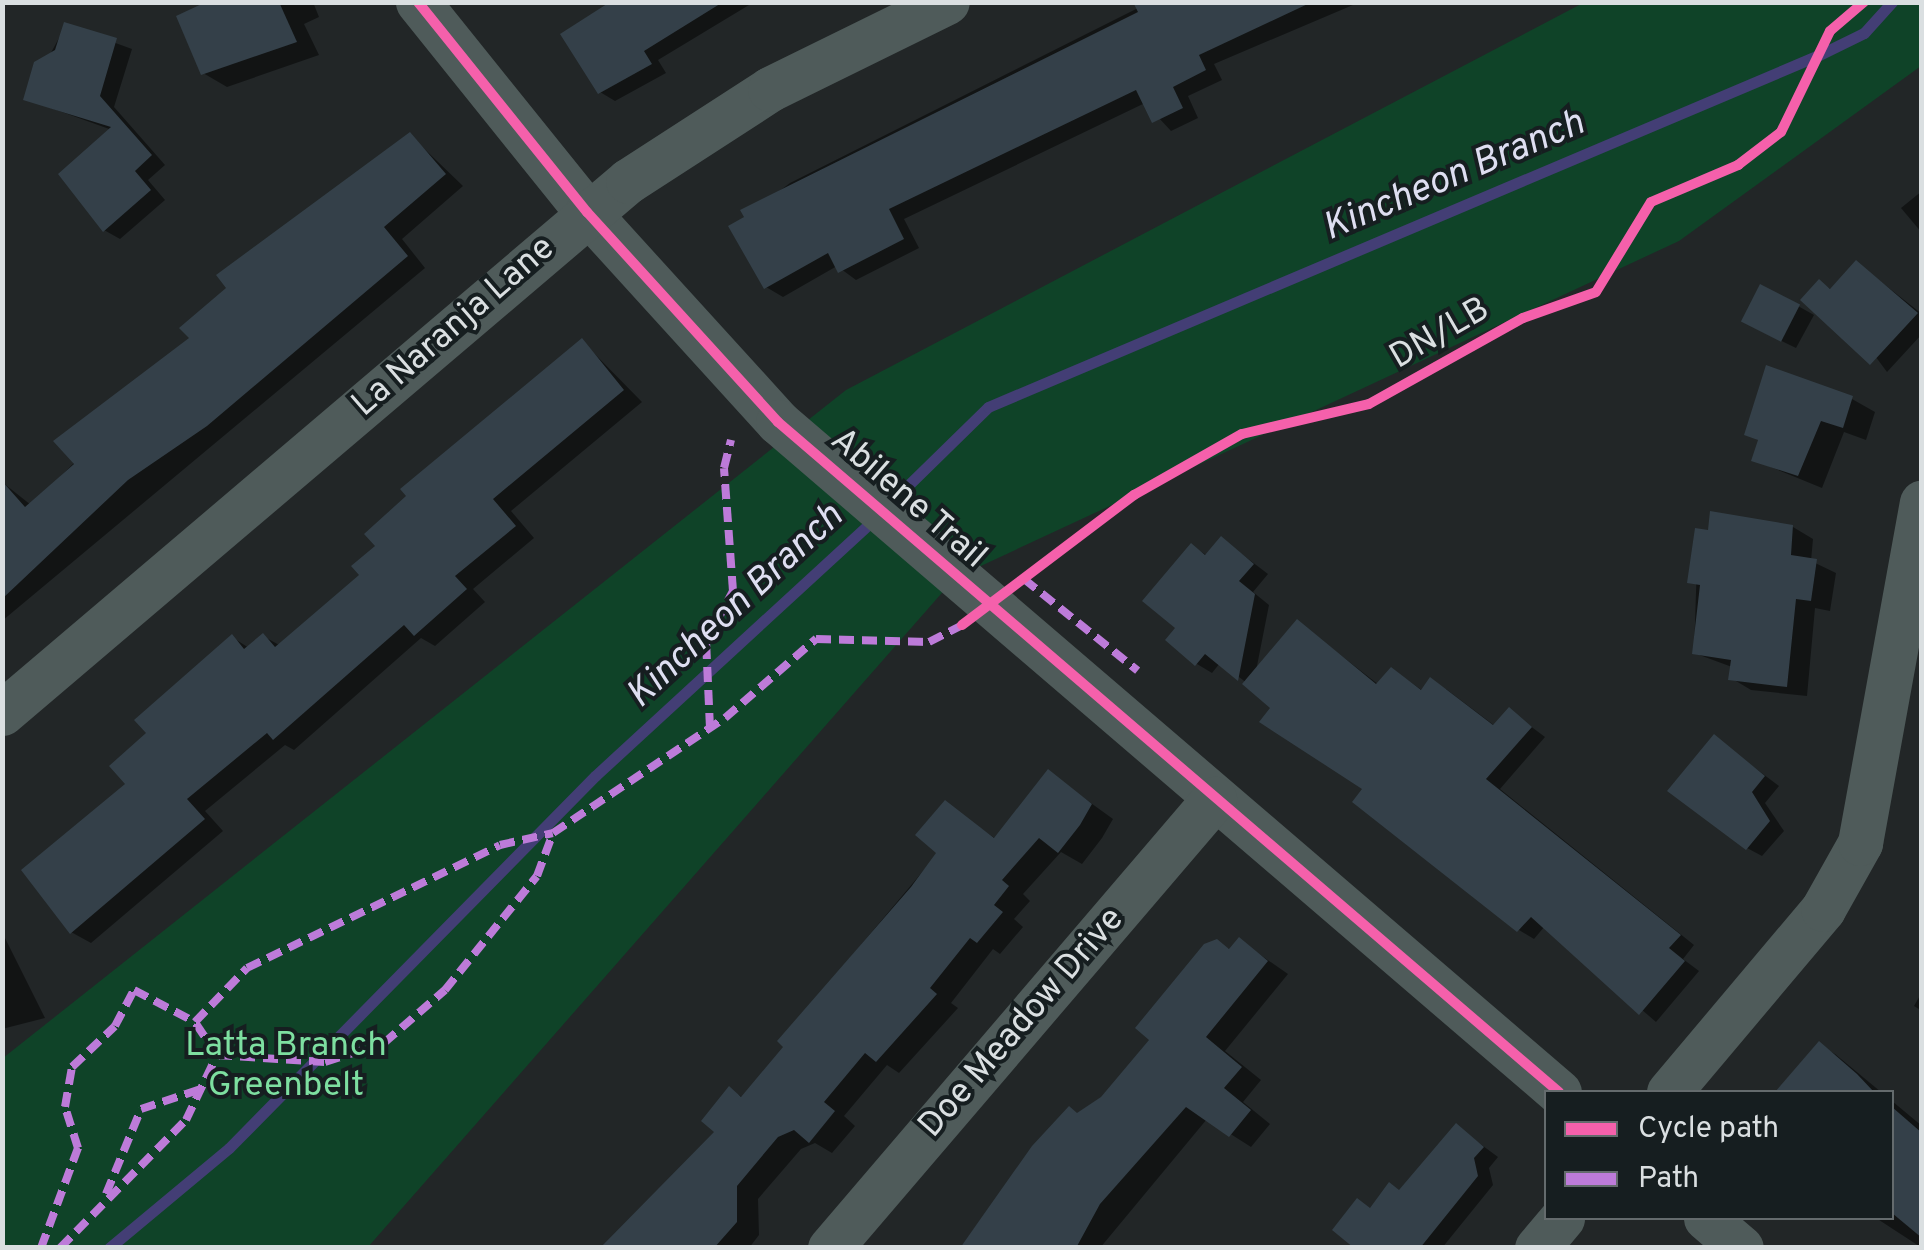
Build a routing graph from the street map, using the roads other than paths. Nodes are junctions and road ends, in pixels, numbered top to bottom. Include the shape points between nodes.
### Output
1 (418, 2) edge
2 (947, 2) edge
3 (587, 212) junction
4 (1922, 503) edge
5 (2, 712) edge
6 (1214, 799) junction
7 (1557, 1090) edge
8 (1671, 1090) edge
9 (1560, 1220) edge
10 (1708, 1220) edge
11 (830, 1248) edge
12 (1536, 1248) edge
13 (1741, 1248) edge

1 - 3 street, Abilene Trail
2 - 3 street, La Naranja Lane via 770,88
3 - 5 street, La Naranja Lane
3 - 6 street, Abilene Trail via 778,422
4 - 8 street via 1860,843 1823,909
6 - 7 street, Abilene Trail
6 - 11 street, Doe Meadow Drive
9 - 12 street
10 - 13 street

